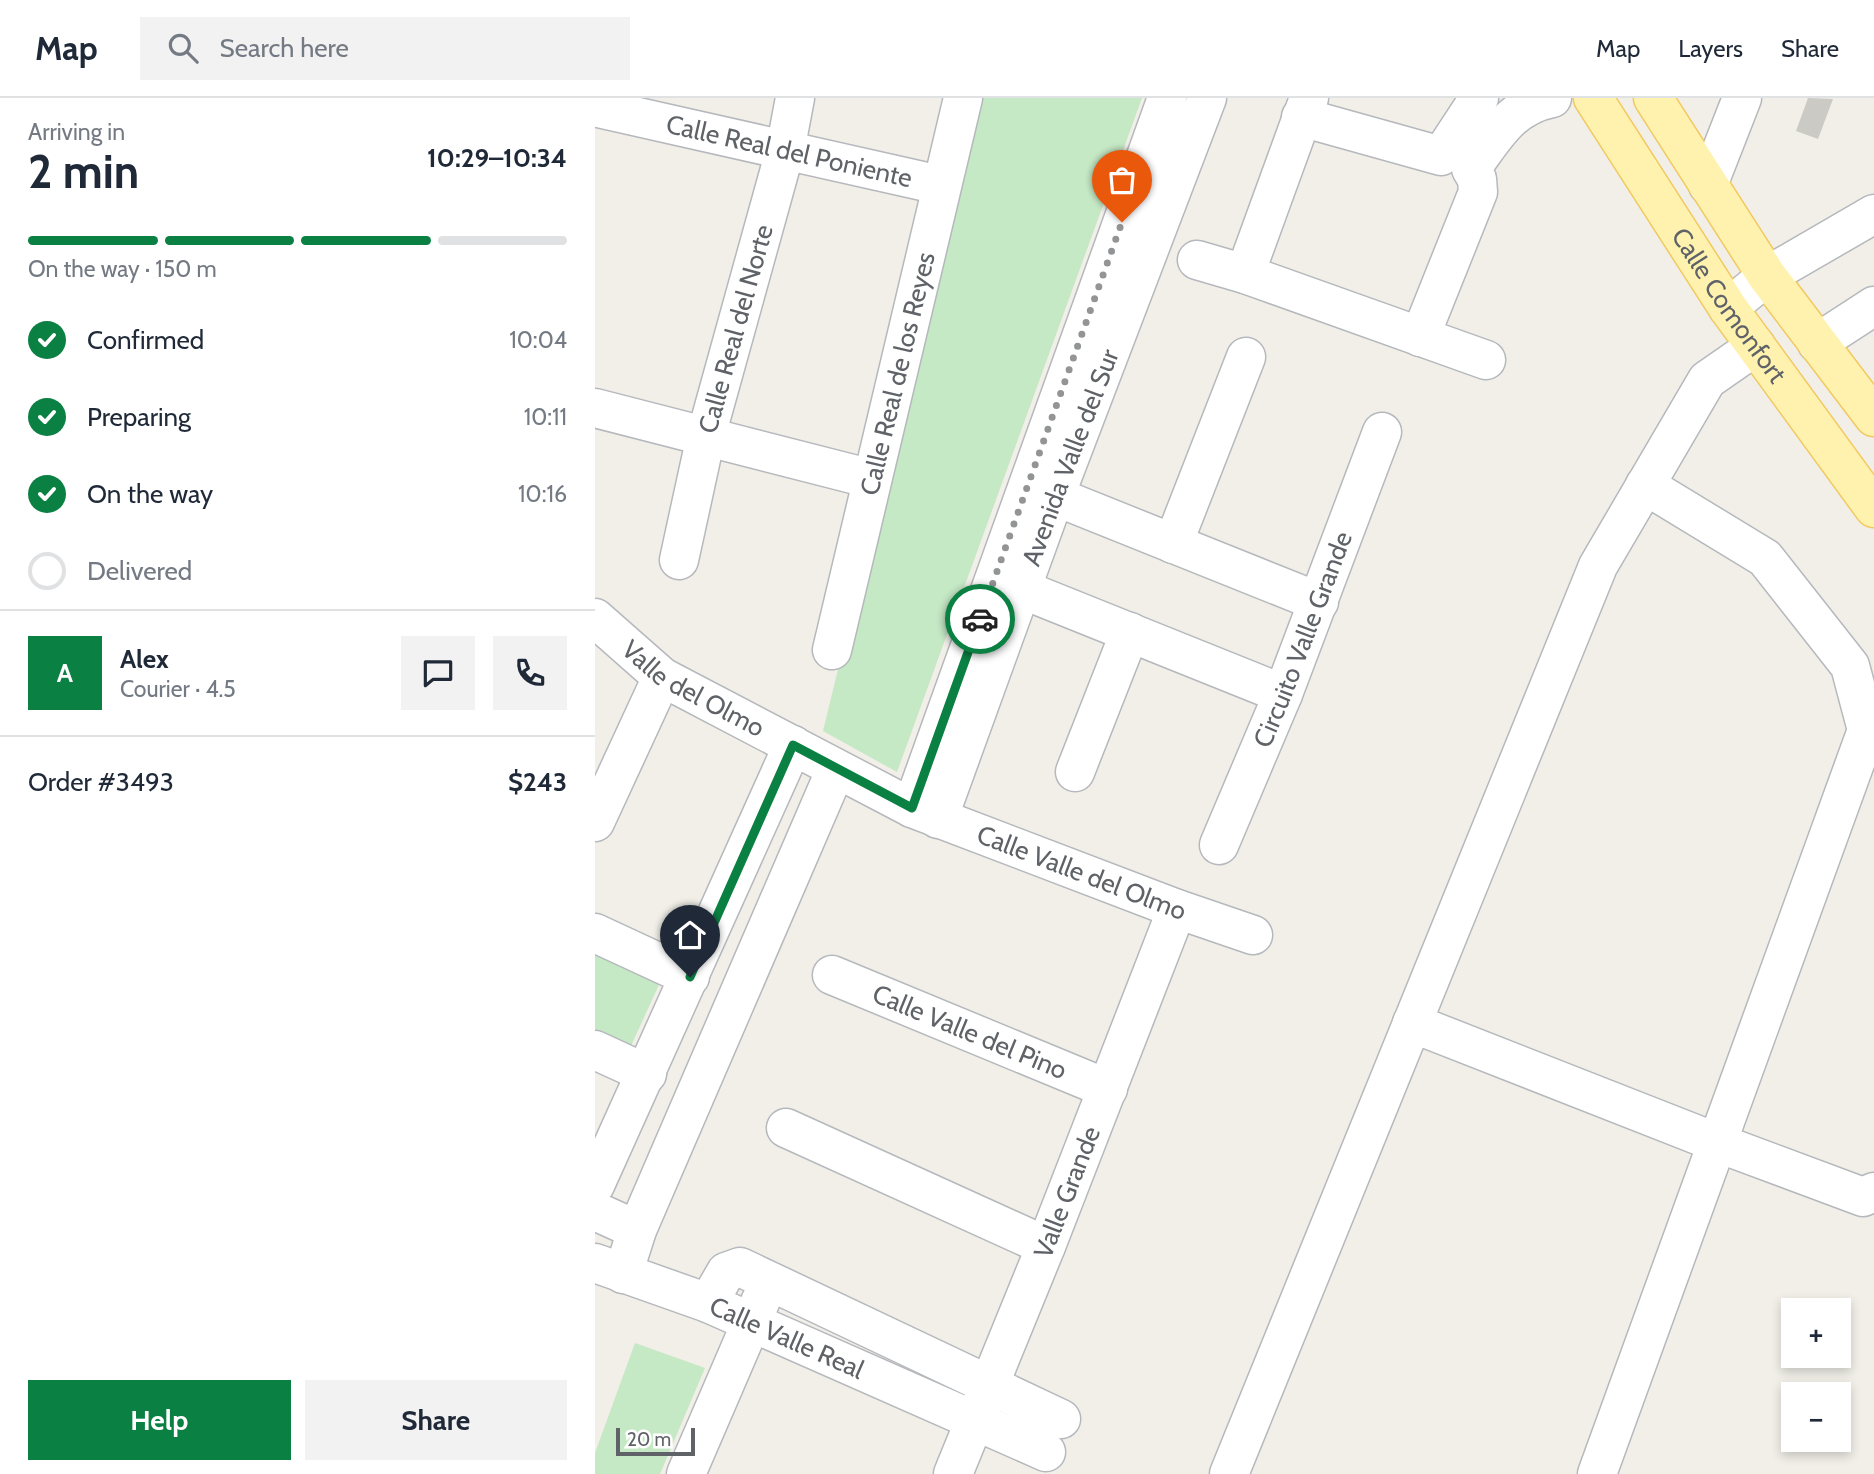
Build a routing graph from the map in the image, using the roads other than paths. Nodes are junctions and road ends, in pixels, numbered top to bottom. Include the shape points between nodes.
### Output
1 (795, 98) edge
2 (963, 98) edge
3 (1167, 98) edge
4 (1206, 98) edge
5 (1552, 98) edge
6 (1593, 98) edge
7 (1653, 98) edge
8 (1742, 98) edge
9 (1493, 105) edge
10 (1305, 107) edge
11 (597, 108) edge
12 (785, 151) junction
13 (1708, 185) junction
14 (940, 186) junction
15 (1874, 214) edge
16 (1130, 252) junction
17 (1196, 260) dead end
18 (1245, 274) junction
19 (1766, 276) junction
20 (1728, 308) junction
21 (1872, 311) edge
22 (1420, 337) junction
23 (1817, 343) junction
24 (1756, 346) junction
25 (1246, 357) dead end
26 (1486, 360) dead end
27 (595, 408) edge
28 (1874, 417) edge
29 (1382, 432) dead end
30 (706, 436) junction
31 (872, 479) junction
32 (1645, 485) junction
33 (1042, 491) junction
34 (1874, 508) edge
35 (1173, 544) junction
36 (679, 560) dead end
37 (1008, 584) junction
38 (1319, 602) junction
39 (595, 618) edge
40 (1130, 632) junction
41 (832, 650) dead end
42 (662, 677) junction
43 (1283, 694) junction
44 (793, 745) junction
45 (1867, 755) edge
46 (836, 769) junction
47 (1075, 772) dead end
48 (925, 813) junction
49 (595, 822) edge
50 (1219, 845) dead end
51 (1177, 909) junction
52 (595, 933) edge
53 (1253, 935) dead end
54 (832, 975) dead end
55 (690, 977) junction
56 (1412, 1023) junction
57 (595, 1050) edge
58 (647, 1074) junction
59 (1108, 1089) junction
60 (786, 1128) dead end
61 (1718, 1143) junction
62 (595, 1185) edge
63 (1874, 1192) edge
64 (595, 1211) edge
65 (637, 1230) junction
66 (1047, 1246) junction
67 (609, 1268) edge
68 (769, 1282) junction
69 (708, 1303) junction
70 (751, 1323) junction
71 (991, 1384) junction
72 (974, 1419) junction
73 (686, 1474) edge
74 (953, 1474) edge
75 (1229, 1474) edge
76 (1597, 1474) edge

1 - 12 street, Calle Real del Norte
2 - 14 street, Calle Real de los Reyes
3 - 16 street, Avenida Valle del Sur
4 - 16 street, Avenida Valle del Sur
5 - 9 street
6 - 20 main road, Calle Comonfort
7 - 13 main road, Calle Comonfort
8 - 13 street
9 - 10 street via 1441,156
9 - 22 street via 1471,169 1478,192
10 - 18 street
11 - 12 street, Calle Real del Poniente
12 - 14 street, Calle Real del Poniente
12 - 30 street, Calle Real del Norte
13 - 19 main road, Calle Comonfort
14 - 31 street, Calle Real de los Reyes
15 - 19 street
16 - 33 street, Avenida Valle del Sur
17 - 18 street
18 - 22 street
19 - 20 street
19 - 23 main road, Calle Comonfort
20 - 24 main road, Calle Comonfort
21 - 23 street
22 - 26 street
23 - 28 main road, Calle Comonfort
24 - 32 street via 1707,380
24 - 34 main road, Calle Comonfort
25 - 35 street
27 - 30 street
29 - 38 street, Circuito Valle Grande
30 - 31 street
30 - 36 street, Calle Real del Norte
31 - 41 street, Calle Real de los Reyes
32 - 45 street via 1765,558 1850,666 1867,730
32 - 56 street via 1598,566
33 - 35 street
33 - 37 street, Avenida Valle del Sur
35 - 38 street
37 - 40 street
37 - 48 street, Avenida Valle del Sur
38 - 43 street, Circuito Valle Grande
39 - 42 street, Valle del Olmo
40 - 43 street
40 - 47 street
42 - 44 street, Valle del Olmo
42 - 49 street
43 - 50 street, Circuito Valle Grande
44 - 46 street, Valle del Olmo
44 - 55 street
45 - 61 street
46 - 48 street, Valle del Olmo
46 - 65 street
48 - 51 street, Calle Valle del Olmo
51 - 53 street, Calle Valle del Olmo
51 - 59 street, Valle Grande
52 - 55 street
54 - 59 street, Calle Valle del Pino
55 - 58 street
56 - 61 street
56 - 75 street
57 - 58 street
58 - 62 street
59 - 66 street, Valle Grande
60 - 66 street
61 - 63 street via 1863,1197
61 - 76 street
64 - 65 street
65 - 67 street
66 - 71 street, Valle Grande
67 - 69 street
68 - 69 street, Calle Valle Real via 740,1267 726,1272
68 - 70 street
68 - 71 street, Calle Valle Real
69 - 70 street, Calle Valle Real
70 - 72 street, Calle Valle Real
70 - 73 street
71 - 72 street, Valle Grande
71 - 72 street, Calle Valle Real via 1053,1435
72 - 74 street, Valle Grande

